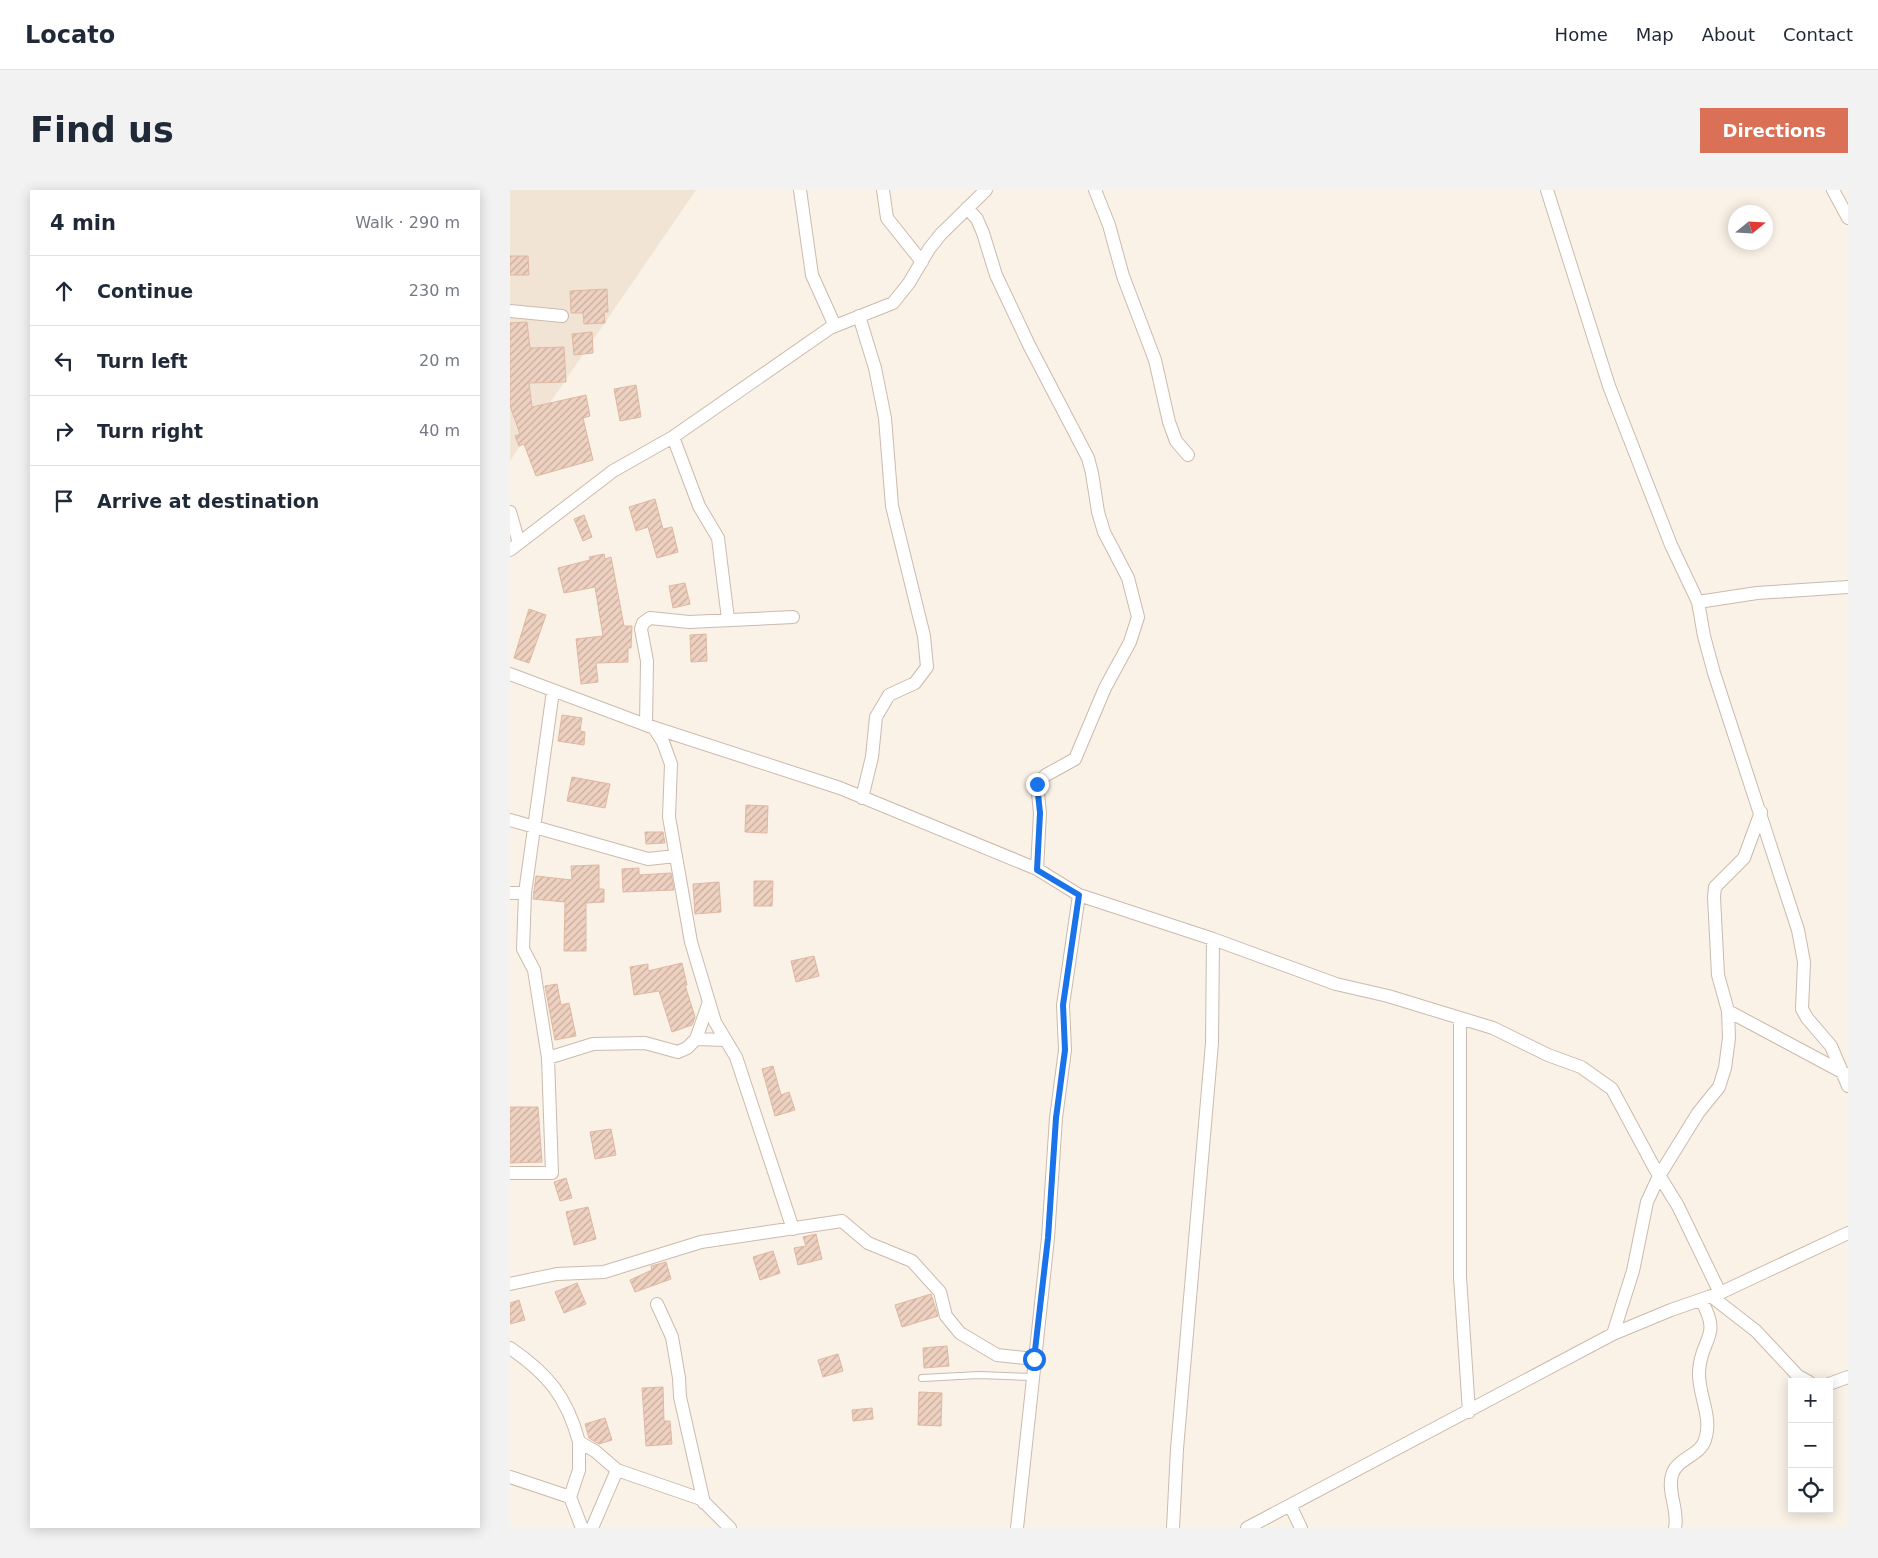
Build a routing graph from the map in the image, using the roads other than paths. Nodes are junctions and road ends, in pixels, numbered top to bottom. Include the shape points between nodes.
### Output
1 (800, 190) edge
2 (883, 190) edge
3 (986, 190) edge
4 (1095, 190) edge
5 (1547, 190) edge
6 (1833, 190) edge
7 (967, 208) junction
8 (1848, 218) edge
9 (922, 262) junction
10 (510, 310) edge
11 (562, 316) dead end
12 (859, 316) junction
13 (835, 326) junction
14 (673, 437) junction
15 (1188, 455) dead end
16 (510, 512) edge
17 (515, 546) edge
18 (1848, 586) edge
19 (1698, 602) junction
20 (793, 617) dead end
21 (728, 619) junction
22 (510, 674) edge
23 (553, 690) junction
24 (650, 726) junction
25 (862, 798) junction
26 (1761, 812) junction
27 (510, 820) edge
28 (535, 827) junction
29 (676, 856) junction
30 (1037, 870) junction
31 (510, 893) edge
32 (525, 893) junction
33 (1079, 895) junction
34 (1213, 939) junction
35 (709, 1002) junction
36 (1728, 1011) junction
37 (1460, 1018) junction
38 (696, 1039) junction
39 (725, 1040) junction
40 (548, 1058) junction
41 (1846, 1080) edge
42 (510, 1173) edge
43 (1659, 1176) junction
44 (793, 1229) junction
45 (1848, 1233) edge
46 (510, 1284) edge
47 (1711, 1297) junction
48 (658, 1304) dead end
49 (1613, 1334) junction
50 (510, 1348) edge
51 (1034, 1359) junction
52 (1848, 1376) edge
53 (1032, 1377) junction
54 (922, 1378) dead end
55 (1802, 1378) edge
56 (1833, 1382) edge
57 (1469, 1412) junction
58 (579, 1442) junction
59 (617, 1470) junction
60 (510, 1477) edge
61 (570, 1497) junction
62 (704, 1502) junction
63 (1290, 1505) junction
64 (582, 1528) edge
65 (592, 1528) edge
66 (730, 1528) edge
67 (1017, 1528) edge
68 (1173, 1528) edge
69 (1247, 1528) edge
70 (1301, 1528) edge
71 (1675, 1528) edge

1 - 13 street via 812,275
2 - 9 street via 887,218
3 - 7 street
4 - 15 street via 1155,360 1169,422 1176,440
5 - 19 street via 1609,386 1671,545
6 - 8 street
7 - 9 street via 941,234
7 - 30 street via 983,233 996,275 1029,345 1088,458 1104,532 1128,578 1138,616 1130,642 1105,688 1075,759 1037,784 1040,813
9 - 12 street via 910,284 893,302
10 - 11 street
12 - 13 street
12 - 25 street via 877,377 892,506 924,636 927,667 915,683 889,695 876,717 872,757
13 - 14 street
14 - 17 street via 613,471
14 - 21 street via 699,506 718,538
16 - 17 street
18 - 19 street via 1757,593
19 - 26 street via 1714,673
20 - 21 street
21 - 24 street via 689,622 650,618 643,623
22 - 23 street
23 - 24 street
23 - 28 street
24 - 25 street
24 - 29 street via 663,742 671,764 669,817
25 - 30 street
26 - 36 street via 1744,858 1715,887 1718,975
26 - 41 street via 1798,930 1804,962 1802,1009 1831,1046
27 - 28 street
28 - 29 street via 648,859
28 - 32 street
29 - 35 street via 691,942
30 - 33 street
31 - 32 street
32 - 40 street via 523,949 534,970
33 - 34 street
33 - 51 street via 1063,1005 1065,1050
34 - 37 street via 1336,984
34 - 68 street via 1212,1044
35 - 38 street
35 - 39 street
36 - 41 street
36 - 43 street via 1726,1068 1719,1087 1698,1113
37 - 43 street via 1494,1028 1548,1055 1581,1067 1612,1089
37 - 57 street via 1460,1277
38 - 39 street
38 - 40 street via 678,1052 645,1043 593,1044
39 - 44 street via 736,1057
40 - 42 street via 552,1173
43 - 47 street via 1678,1206
43 - 49 street via 1647,1202 1633,1271
44 - 46 street via 701,1242 604,1272 556,1274
44 - 51 street via 842,1221 868,1243 912,1261 940,1292 946,1316 960,1333 997,1355
45 - 47 street
47 - 49 street
47 - 55 street via 1756,1331
47 - 71 street via 1707,1310 1712,1332 1699,1372 1707,1430 1700,1448 1679,1463 1671,1475
48 - 62 street via 672,1337 680,1397
49 - 57 street
50 - 58 street via 549,1379 573,1419
51 - 53 street
52 - 56 street
53 - 54 lane via 979,1374
53 - 67 street
57 - 63 street
58 - 59 street
58 - 61 street via 579,1470
59 - 62 street
59 - 65 street
60 - 61 street
61 - 64 street
62 - 66 street
63 - 69 street
63 - 70 street

